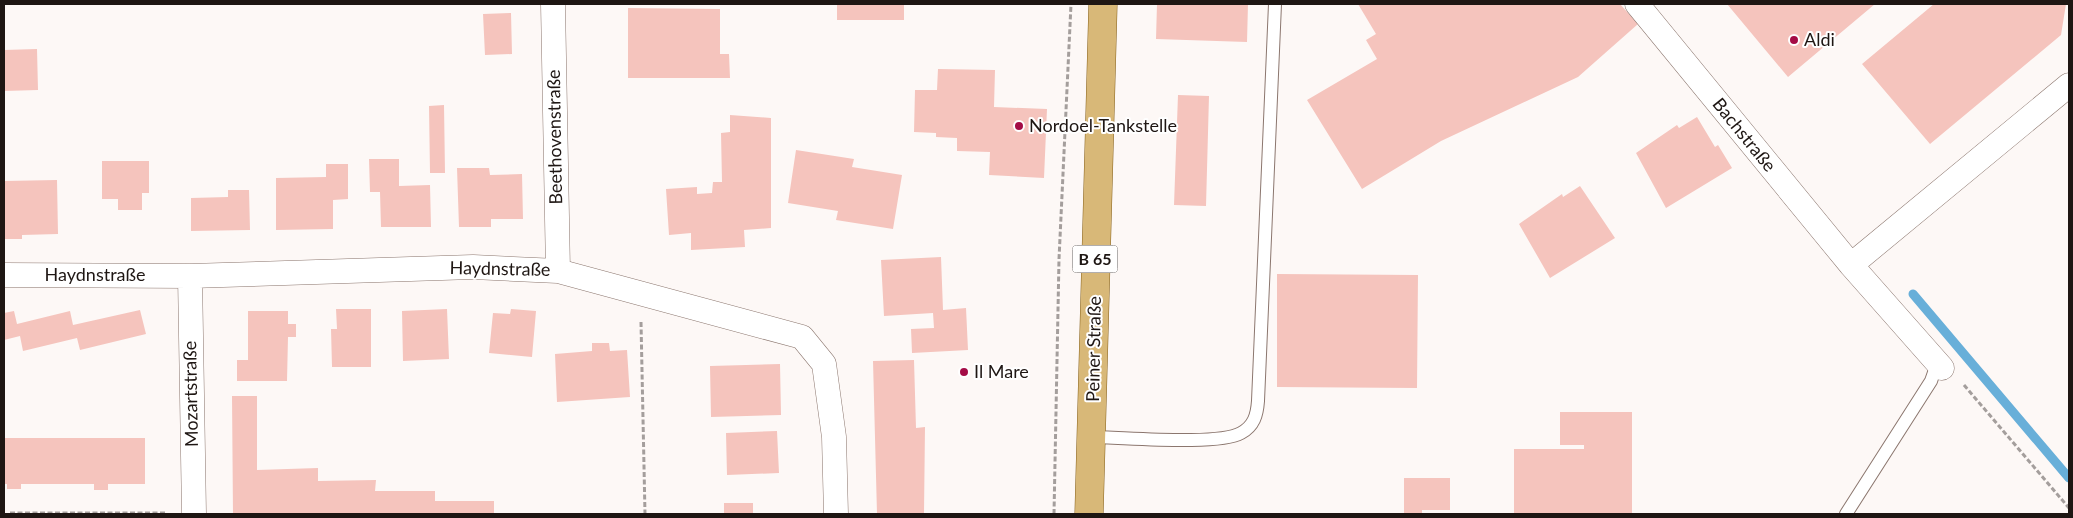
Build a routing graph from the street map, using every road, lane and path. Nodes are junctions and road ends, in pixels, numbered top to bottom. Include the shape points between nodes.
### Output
1 (553, 4) edge
2 (1071, 4) edge
3 (1103, 4) edge
4 (1275, 4) edge
5 (1637, 4) edge
6 (2069, 85) edge
7 (1851, 265) junction
8 (558, 270) junction
9 (4, 275) edge
10 (190, 276) junction
11 (640, 292) junction
12 (1939, 366) junction
13 (1092, 437) junction
14 (2069, 508) edge
15 (10, 513) edge
16 (194, 514) edge
17 (645, 514) edge
18 (836, 514) edge
19 (1054, 514) edge
20 (1089, 514) edge
21 (1846, 514) edge

1 - 8 street, Beethovenstraße
2 - 19 path
3 - 13 main road, Peiner Straße / B 65
4 - 13 lane via 1259,391 1254,421 1240,434 1219,439
5 - 7 street, Bachstraße
6 - 7 street
7 - 12 street, Bachstraße
8 - 10 street, Haydnstraße via 473,267
8 - 11 street, Haydnstraße
9 - 10 street, Haydnstraße
10 - 16 street, Mozartstraße
11 - 17 path
11 - 18 street, Haydnstraße via 802,337 824,364 834,437
12 - 14 path via 1968,388
12 - 21 lane
13 - 20 main road, Peiner Straße / B 65
15 - 16 path

